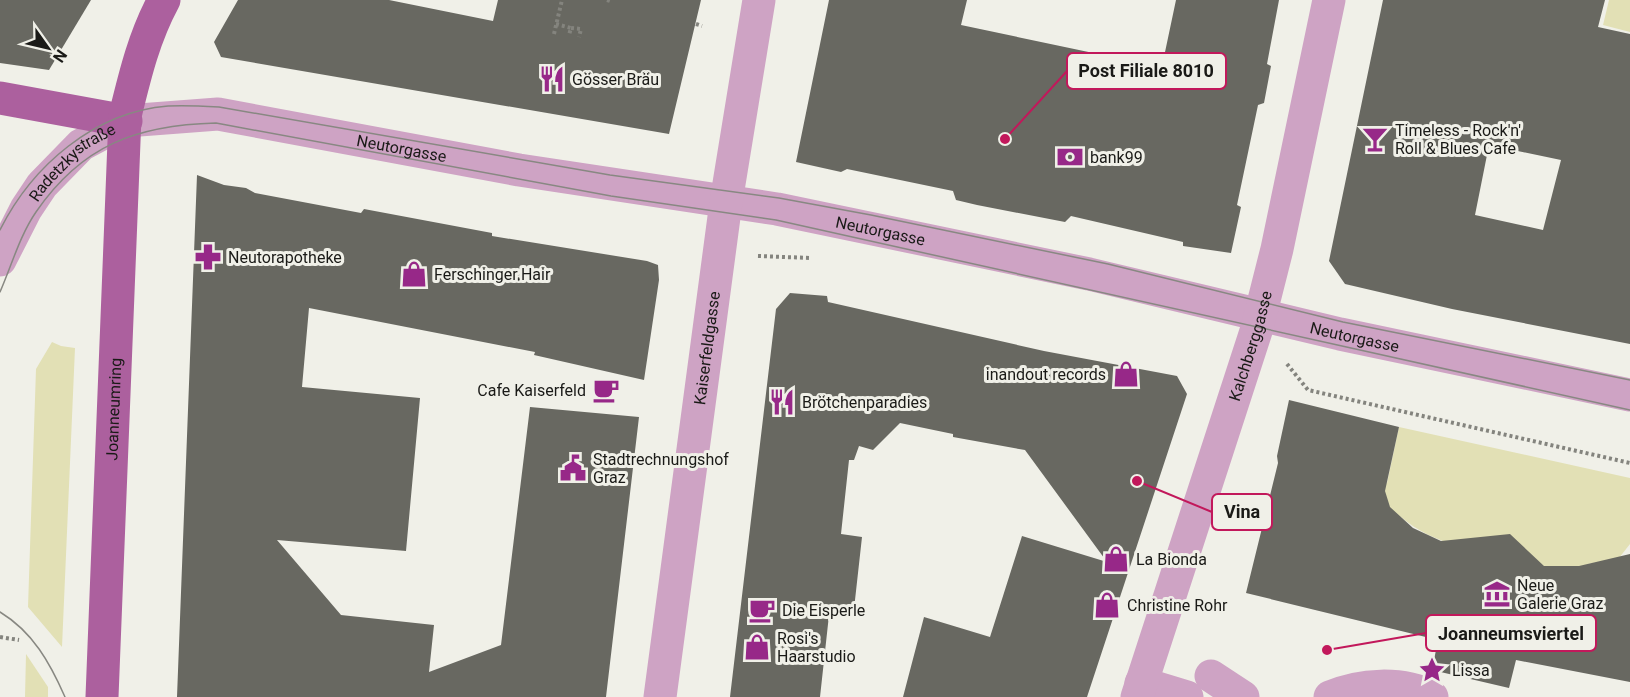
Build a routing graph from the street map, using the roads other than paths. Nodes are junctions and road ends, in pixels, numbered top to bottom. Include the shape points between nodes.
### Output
1 (164, 0) edge
2 (759, 0) edge
3 (1329, 0) edge
4 (11, 100) edge
5 (126, 121) junction
6 (726, 202) junction
7 (0, 260) edge
8 (1260, 315) junction
9 (1630, 395) edge
10 (1211, 676) dead end
11 (1139, 690) edge
12 (102, 697) edge
13 (660, 697) edge
14 (1187, 697) edge
15 (1243, 697) edge
16 (1330, 697) edge
17 (1432, 697) edge

1 - 5 main road, Radetzkystraße via 138,60
2 - 6 street, Kaiserfeldgasse
3 - 8 street, Kalchberggasse
4 - 5 main road
5 - 6 street, Neutorgasse via 218,114 519,170
5 - 7 street, Radetzkystraße via 81,145 42,185
5 - 12 main road, Joanneumring
6 - 8 street, Neutorgasse via 777,208 988,252
6 - 13 street, Kaiserfeldgasse
8 - 9 street, Neutorgasse
8 - 11 street, Kalchberggasse
10 - 15 street
11 - 14 street, Kalchberggasse
16 - 17 street via 1354,688 1389,686 1419,690

